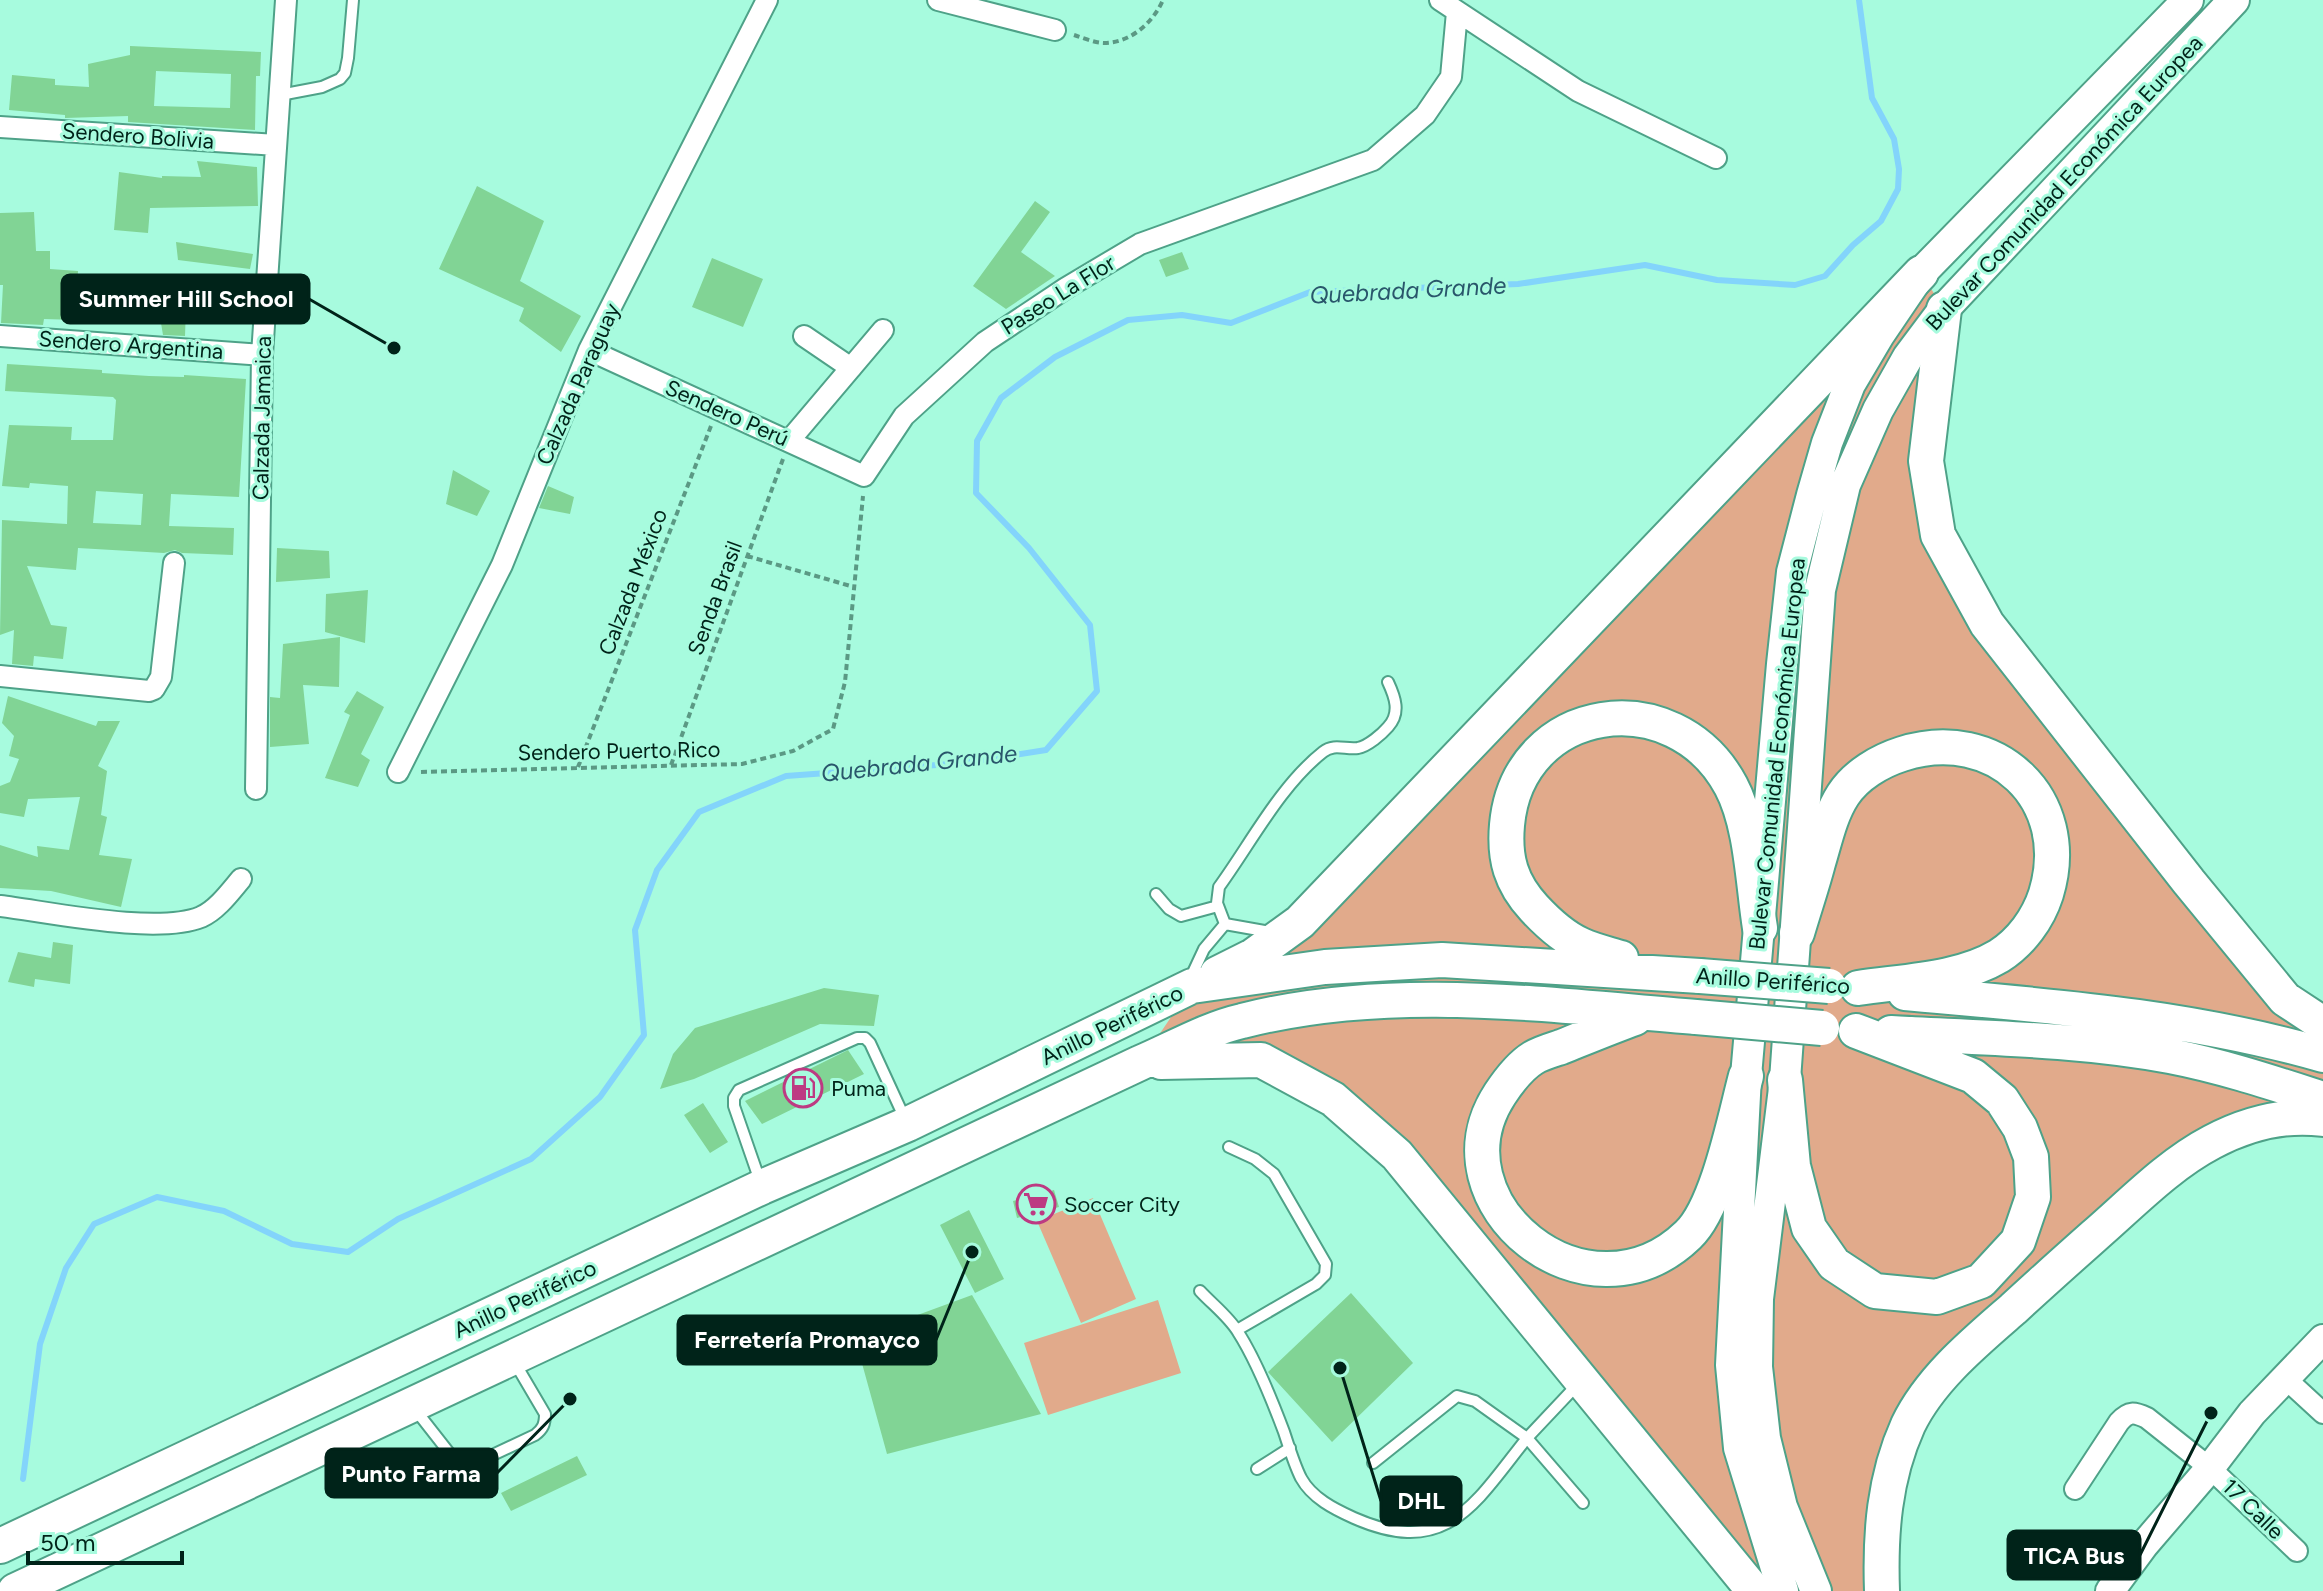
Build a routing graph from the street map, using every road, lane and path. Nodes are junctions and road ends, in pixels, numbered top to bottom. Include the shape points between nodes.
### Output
1 (286, 0) edge
2 (353, 0) edge
3 (767, 0) edge
4 (938, 0) edge
5 (1163, 0) edge
6 (1440, 0) edge
7 (2188, 0) edge
8 (2234, 0) edge
9 (1457, 12) junction
10 (1055, 30) joint
11 (280, 95) junction
12 (0, 127) edge
13 (276, 145) junction
14 (1716, 158) dead end
15 (1921, 273) junction
16 (1944, 309) junction
17 (883, 330) dead end
18 (0, 336) edge
19 (804, 336) dead end
20 (589, 350) junction
21 (262, 355) junction
22 (851, 368) junction
23 (717, 409) junction
24 (789, 441) junction
25 (864, 476) junction
26 (747, 556) junction
27 (174, 563) dead end
28 (854, 587) junction
29 (0, 676) edge
30 (1388, 682) dead end
31 (671, 765) junction
32 (578, 767) junction
33 (398, 772) joint
34 (256, 789) dead end
35 (241, 879) dead end
36 (1156, 894) dead end
37 (0, 906) edge
38 (1218, 906) junction
39 (1225, 924) junction
40 (1760, 928) junction
41 (1797, 933) junction
42 (1282, 935) junction
43 (1684, 975) junction
44 (1190, 987) junction
45 (1843, 987) junction
46 (1644, 1014) junction
47 (2323, 1024) edge
48 (1856, 1031) junction
49 (2323, 1055) edge
50 (1140, 1063) junction
51 (1746, 1076) junction
52 (1785, 1080) junction
53 (2323, 1099) edge
54 (2323, 1119) edge
55 (908, 1124) junction
56 (1229, 1147) dead end
57 (762, 1187) junction
58 (1200, 1291) dead end
59 (1237, 1330) junction
60 (2323, 1339) edge
61 (512, 1358) junction
62 (2285, 1378) junction
63 (1581, 1380) junction
64 (412, 1405) junction
65 (2323, 1413) edge
66 (1527, 1438) junction
67 (1290, 1448) junction
68 (1373, 1463) dead end
69 (2210, 1468) junction
70 (1257, 1469) dead end
71 (2075, 1489) dead end
72 (1583, 1503) dead end
73 (0, 1546) edge
74 (2297, 1551) dead end
75 (15, 1591) edge
76 (1754, 1591) edge
77 (1783, 1591) edge
78 (1816, 1591) edge
79 (1882, 1591) edge
80 (2110, 1591) edge

1 - 11 street, Calzada Jamaica
2 - 11 lane via 345,73 322,87
3 - 20 street, Calzada Paraguay
4 - 10 street
5 - 10 path via 1146,26 1124,40 1102,44
6 - 9 street
7 - 15 main road, Bulevar Comunidad Económica Europea
8 - 16 main road, Bulevar Comunidad Económica Europea
9 - 14 street via 1578,91
9 - 25 street, Paseo La Flor via 1451,77 1425,115 1373,160 1140,244 1066,288 985,342 904,416
11 - 13 street, Calzada Jamaica
12 - 13 street, Sendero Bolivia
13 - 21 street, Calzada Jamaica
15 - 40 main road, Bulevar Comunidad Económica Europea via 1850,384 1827,443 1792,572
15 - 42 highway
16 - 41 main road, Bulevar Comunidad Económica Europea via 1878,410 1841,500 1820,590
16 - 47 highway via 1926,461 1938,535 1987,624 2189,882 2285,999
17 - 22 street
18 - 21 street, Sendero Argentina
19 - 22 street
20 - 23 street, Sendero Perú
20 - 33 street, Calzada Paraguay via 502,565
21 - 34 street, Calzada Jamaica
22 - 24 street
23 - 24 street, Sendero Perú
23 - 32 path, Calzada México
24 - 25 street, Sendero Perú
24 - 26 path, Senda Brasil
25 - 28 path
26 - 28 path
26 - 31 path, Senda Brasil
27 - 29 street via 161,677 154,689
28 - 31 path, Sendero Puerto Rico via 845,682 833,729 793,751 742,764
30 - 38 lane via 1396,699 1389,726 1365,746 1327,748 1283,792 1219,887
31 - 32 path, Sendero Puerto Rico
32 - 33 path, Sendero Puerto Rico
35 - 37 street via 204,916 181,923 115,922
36 - 38 lane via 1181,916
38 - 39 lane
39 - 42 lane
39 - 44 lane via 1204,949
40 - 43 highway via 1743,817 1732,789 1707,753 1663,723 1633,717 1594,720 1566,732 1537,755 1518,782 1508,813 1505,850 1518,891 1547,923 1580,945
40 - 51 main road, Bulevar Comunidad Económica Europea
41 - 45 highway via 1829,826 1843,795 1860,776 1890,757 1924,747 1959,746 1995,759 2024,782 2044,809 2053,872 2042,907 2025,934 2000,955 1963,971
41 - 52 main road, Bulevar Comunidad Económica Europea
42 - 44 highway via 1253,956
43 - 44 highway, Anillo Periférico via 1442,960 1325,967
43 - 45 highway, Anillo Periférico, bridge
44 - 55 highway, Anillo Periférico
45 - 49 highway, Anillo Periférico via 2140,1015 2266,1038
46 - 48 highway, Anillo Periférico, bridge
46 - 50 highway, Anillo Periférico via 1457,999 1336,1003 1238,1022
46 - 51 highway via 1532,1058 1493,1106 1482,1148 1486,1180 1503,1215 1531,1243 1561,1262 1628,1270 1662,1257 1691,1234 1713,1195
48 - 52 highway via 1973,1076 2002,1100 2020,1128 2031,1157 2033,1197 2018,1241 1981,1281 1937,1297 1875,1291 1834,1264 1809,1228 1793,1166
48 - 53 highway, Anillo Periférico via 2096,1045 2244,1074
50 - 61 highway, Anillo Periférico
50 - 63 highway via 1261,1060 1333,1099 1397,1155
51 - 77 main road, Bulevar Comunidad Económica Europea via 1731,1365 1739,1448
52 - 78 main road, Bulevar Comunidad Económica Europea via 1758,1299 1757,1367 1765,1438 1782,1507
54 - 79 highway via 2273,1119 2213,1142 2168,1172 1937,1382 1909,1424 1890,1477 1880,1540
55 - 57 highway, Anillo Periférico
55 - 57 lane via 870,1043 857,1038 739,1090 734,1106
56 - 59 lane via 1274,1174 1326,1264 1325,1275 1316,1284
57 - 73 highway, Anillo Periférico
58 - 59 lane
59 - 67 lane
60 - 62 main road
61 - 64 highway, Anillo Periférico
61 - 64 lane via 545,1422 535,1435 480,1463 467,1467 454,1459
62 - 65 street
62 - 69 main road
63 - 66 lane
63 - 76 highway
64 - 75 highway, Anillo Periférico
66 - 67 lane via 1457,1519 1411,1533 1373,1526 1317,1498 1302,1479
66 - 68 lane via 1475,1401 1457,1396
66 - 72 lane
67 - 70 lane
69 - 71 street, 17 Calle via 2147,1418 2126,1413
69 - 74 street, 17 Calle
69 - 80 main road

